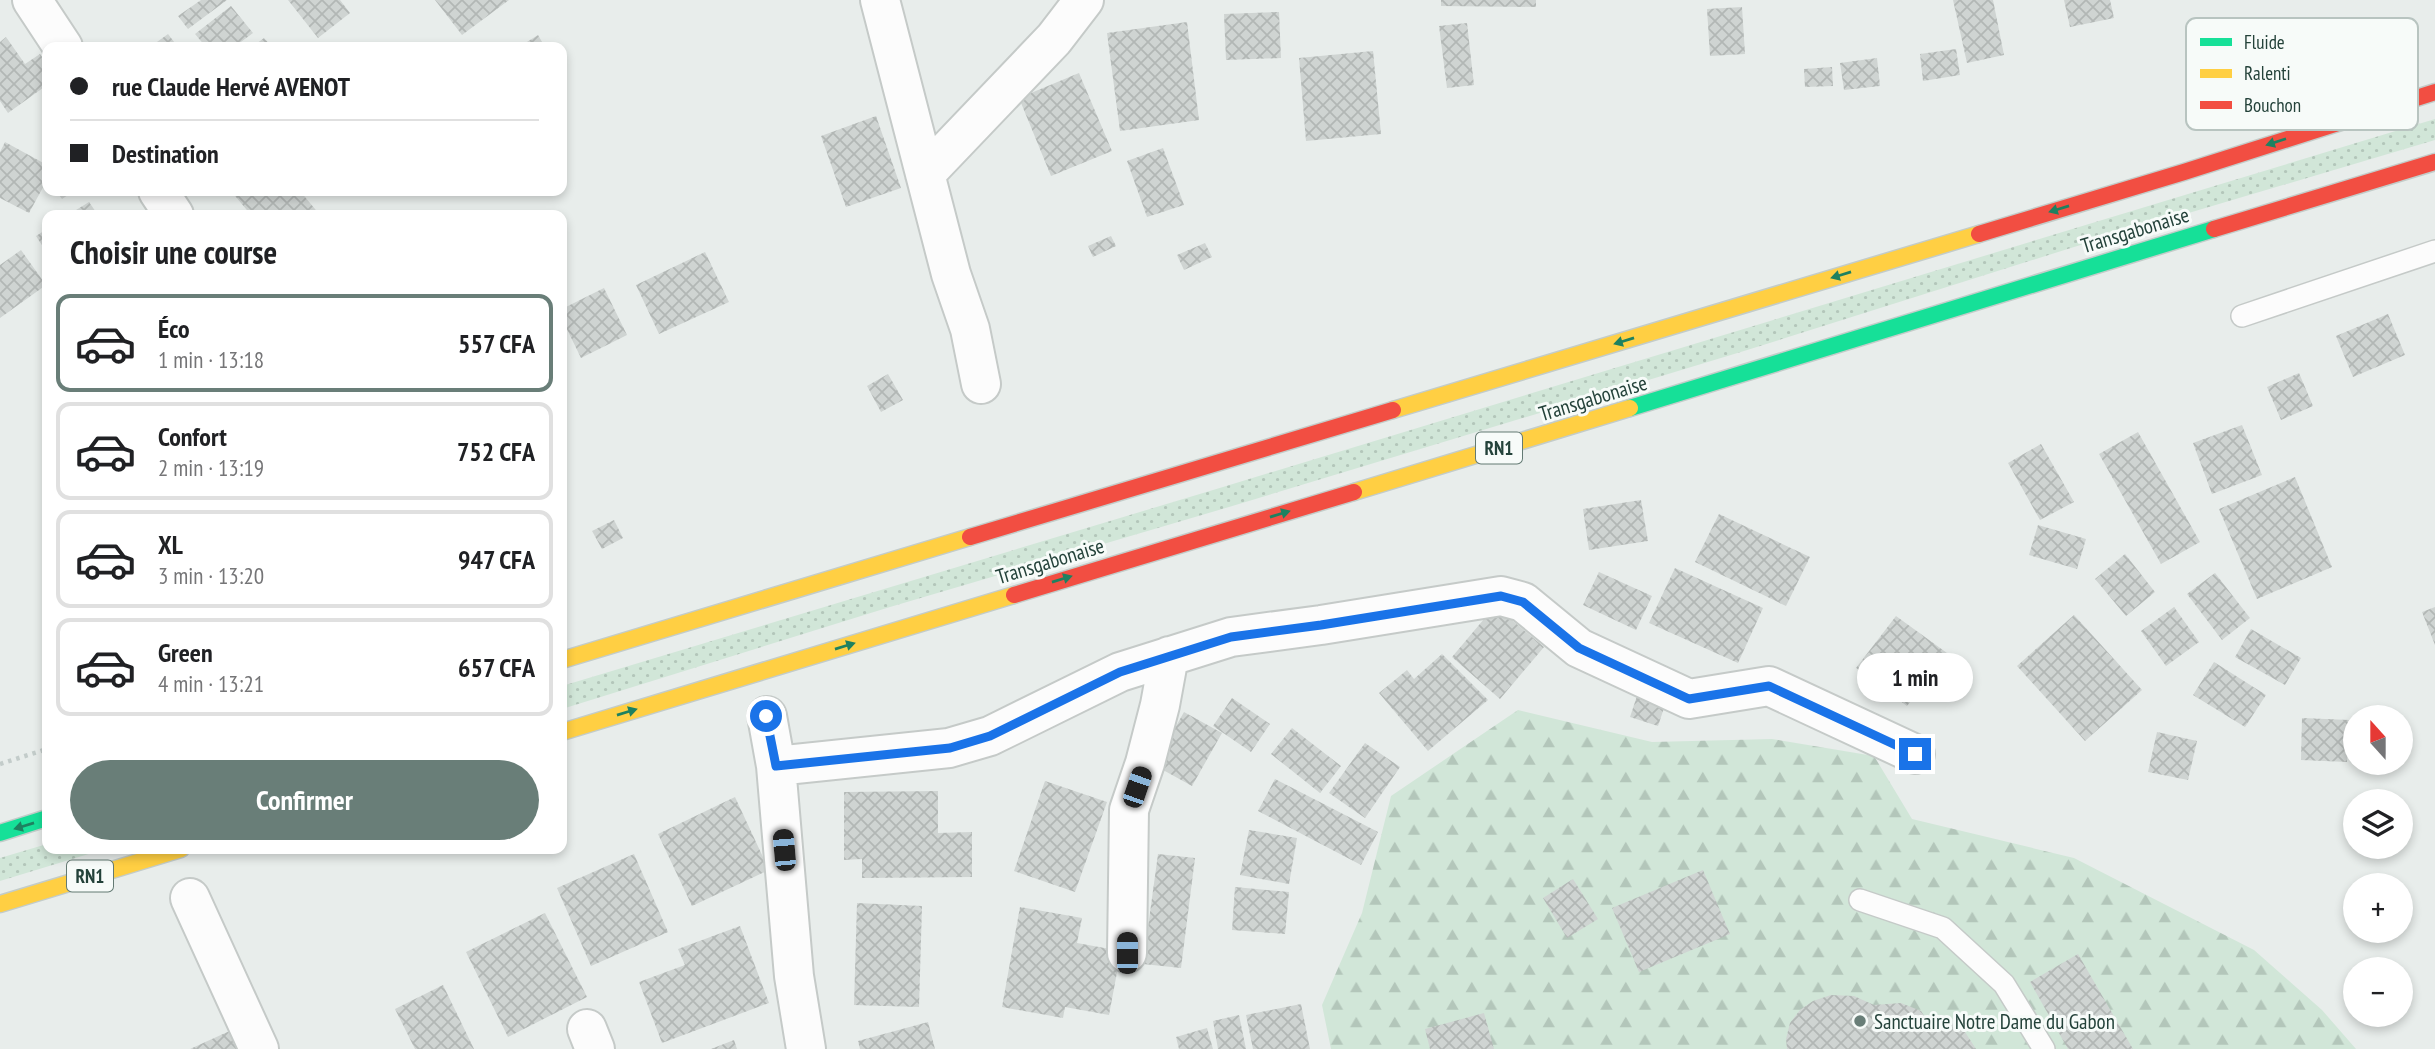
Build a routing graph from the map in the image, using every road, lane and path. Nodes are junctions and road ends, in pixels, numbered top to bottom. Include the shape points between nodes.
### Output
1 (32, 0) edge
2 (880, 0) edge
3 (1084, 0) edge
4 (61, 42) edge
5 (2435, 92) edge
6 (2418, 97) edge
7 (2315, 130) edge
8 (2435, 162) edge
9 (925, 174) junction
10 (2435, 251) edge
11 (2242, 316) dead end
12 (981, 384) dead end
13 (1168, 656) junction
14 (567, 658) edge
15 (766, 716) dead end
16 (567, 730) edge
17 (42, 751) edge
18 (1915, 754) dead end
19 (0, 764) edge
20 (776, 766) junction
21 (42, 820) edge
22 (0, 833) edge
23 (165, 854) edge
24 (190, 898) dead end
25 (1860, 900) dead end
26 (0, 904) edge
27 (1127, 953) dead end
28 (259, 1049) edge
29 (806, 1049) edge
30 (2044, 1049) edge

1 - 4 street
2 - 9 street
3 - 9 street via 1054,39
5 -> 6 highway, Transgabonaise
7 -> 14 highway, Transgabonaise
16 -> 8 highway, Transgabonaise / RN1
9 - 12 street via 970,329
10 - 11 lane
13 - 18 street via 1231,637 1501,596 1523,602 1579,648 1689,699 1769,686
13 - 20 street via 1120,672 990,736 950,748
13 - 27 street via 1160,705 1129,810
15 - 20 street
17 - 19 path
20 - 29 street via 794,976
21 -> 22 highway
23 - 26 highway, RN1
24 - 28 street
25 - 30 lane via 1943,928 2004,984

